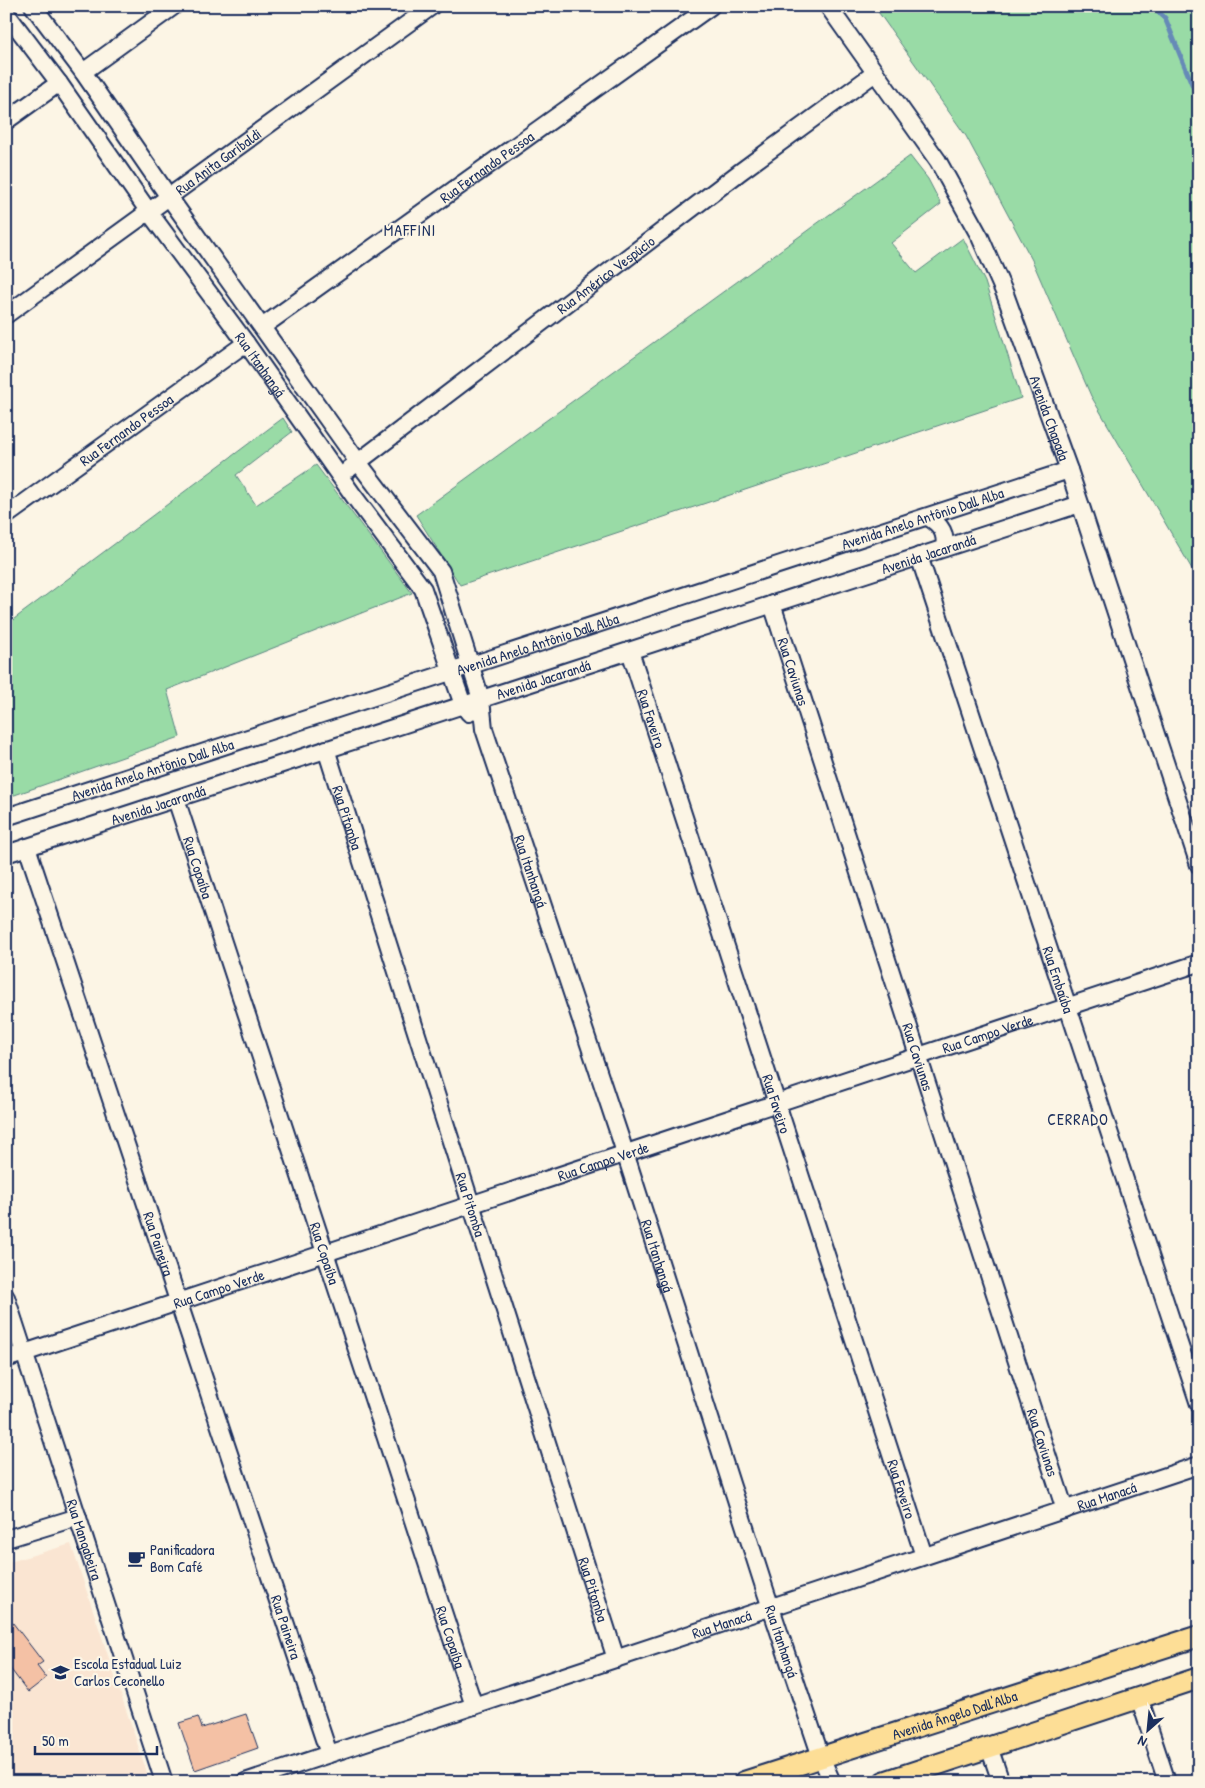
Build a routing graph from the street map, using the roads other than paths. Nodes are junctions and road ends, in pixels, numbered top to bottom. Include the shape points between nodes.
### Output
1 (33, 6) edge
2 (174, 6) edge
3 (432, 6) edge
4 (711, 6) edge
5 (828, 6) edge
6 (6, 13) edge
7 (83, 72) junction
8 (875, 73) junction
9 (59, 83) junction
10 (6, 121) edge
11 (169, 197) junction
12 (149, 212) junction
13 (6, 316) edge
14 (262, 327) junction
15 (246, 343) junction
16 (358, 462) junction
17 (1069, 470) junction
18 (339, 476) junction
19 (1080, 504) junction
20 (6, 516) edge
21 (928, 517) junction
22 (944, 548) junction
23 (919, 556) junction
24 (772, 604) junction
25 (630, 651) junction
26 (470, 666) junction
27 (452, 672) junction
28 (481, 700) junction
29 (463, 705) junction
30 (484, 729) junction
31 (326, 750) junction
32 (176, 799) junction
33 (6, 817) edge
34 (27, 847) junction
35 (6, 854) edge
36 (1199, 865) edge
37 (1199, 963) edge
38 (1068, 1006) junction
39 (918, 1056) junction
40 (777, 1103) junction
41 (626, 1153) junction
42 (471, 1204) junction
43 (325, 1253) junction
44 (6, 1297) edge
45 (178, 1302) junction
46 (24, 1353) junction
47 (6, 1359) edge
48 (1199, 1404) edge
49 (1199, 1465) edge
50 (1065, 1510) junction
51 (78, 1517) junction
52 (6, 1539) edge
53 (924, 1556) junction
54 (771, 1607) junction
55 (1199, 1636) edge
56 (616, 1659) junction
57 (1199, 1678) edge
58 (1139, 1697) junction
59 (474, 1706) junction
60 (989, 1748) junction
61 (329, 1754) junction
62 (822, 1757) junction
63 (164, 1782) edge
64 (245, 1782) edge
65 (744, 1782) edge
66 (832, 1782) edge
67 (884, 1782) edge
68 (1001, 1782) edge
69 (1167, 1782) edge

1 - 7 street, Rua Itanhangá
2 - 7 street
3 - 11 street, Rua Anita Garibaldi
4 - 14 street, Rua Fernando Pessoa
5 - 8 street, Avenida Chapada
6 - 9 street, Rua Itanhangá
7 - 11 street, Rua Itanhangá
8 - 16 street, Rua Américo Vespúcio
8 - 17 street, Avenida Chapada via 938,161 980,237 1005,294
9 - 10 street
9 - 12 street, Rua Itanhangá
11 - 12 street, Rua Anita Garibaldi
11 - 14 street, Rua Itanhangá
12 - 13 street, Rua Anita Garibaldi
12 - 15 street, Rua Itanhangá
14 - 16 street, Rua Itanhangá
15 - 18 street, Rua Itanhangá
15 - 20 street, Rua Fernando Pessoa
16 - 18 street, Rua Américo Vespúcio
16 - 26 street, Rua Itanhangá via 441,571
17 - 19 street, Avenida Chapada
17 - 21 street, Avenida Anelo Antônio Dall Alba
18 - 27 street, Rua Itanhangá via 423,589
19 - 22 street, Avenida Jacarandá
19 - 36 street, Avenida Chapada
21 - 22 street via 943,530
21 - 26 street, Avenida Anelo Antônio Dall Alba
22 - 23 street, Avenida Jacarandá
23 - 24 street, Avenida Jacarandá
23 - 38 street, Rua Embaúba
24 - 25 street, Avenida Jacarandá
24 - 39 street, Rua Caviunas
25 - 28 street, Avenida Jacarandá
25 - 40 street, Rua Faveiro
26 - 27 street, Avenida Anelo Antônio Dall Alba
26 - 28 street, Rua Itanhangá
27 - 29 street, Rua Itanhangá
27 - 33 street, Avenida Anelo Antônio Dall Alba
28 - 29 street, Avenida Jacarandá
28 - 30 street, Rua Itanhangá
29 - 30 street, Rua Itanhangá
29 - 31 street, Avenida Jacarandá
30 - 41 street, Rua Itanhangá
31 - 32 street, Avenida Jacarandá
31 - 42 street, Rua Pitomba
32 - 34 street, Avenida Jacarandá
32 - 43 street, Rua Copaíba
34 - 35 street, Avenida Jacarandá
34 - 45 street, Rua Paineira
37 - 38 street, Rua Campo Verde
38 - 39 street, Rua Campo Verde
38 - 48 street, Rua Embaúba
39 - 40 street, Rua Campo Verde
39 - 50 street, Rua Caviunas
40 - 41 street, Rua Campo Verde
40 - 53 street, Rua Faveiro
41 - 42 street, Rua Campo Verde
41 - 54 street, Rua Itanhangá
42 - 43 street, Rua Campo Verde
42 - 56 street, Rua Pitomba
43 - 45 street, Rua Campo Verde
43 - 59 street, Rua Copaíba
44 - 46 street, Rua Mangabeira
45 - 46 street, Rua Campo Verde
45 - 61 street, Rua Paineira
46 - 47 street, Rua Campo Verde
46 - 51 street, Rua Mangabeira
49 - 50 street, Rua Manacá
50 - 53 street, Rua Manacá
51 - 52 street
51 - 63 street, Rua Mangabeira
53 - 54 street, Rua Manacá
54 - 56 street, Rua Manacá
54 - 62 street, Rua Itanhangá
55 - 62 main road, Avenida Ângelo Dall'Alba
56 - 59 street, Rua Manacá
57 - 58 main road
58 - 60 main road
58 - 69 street
59 - 61 street, Rua Manacá
60 - 67 main road
60 - 68 street
61 - 64 street, Rua Manacá
62 - 65 main road, Avenida Ângelo Dall'Alba
62 - 66 street, Rua Itanhangá

